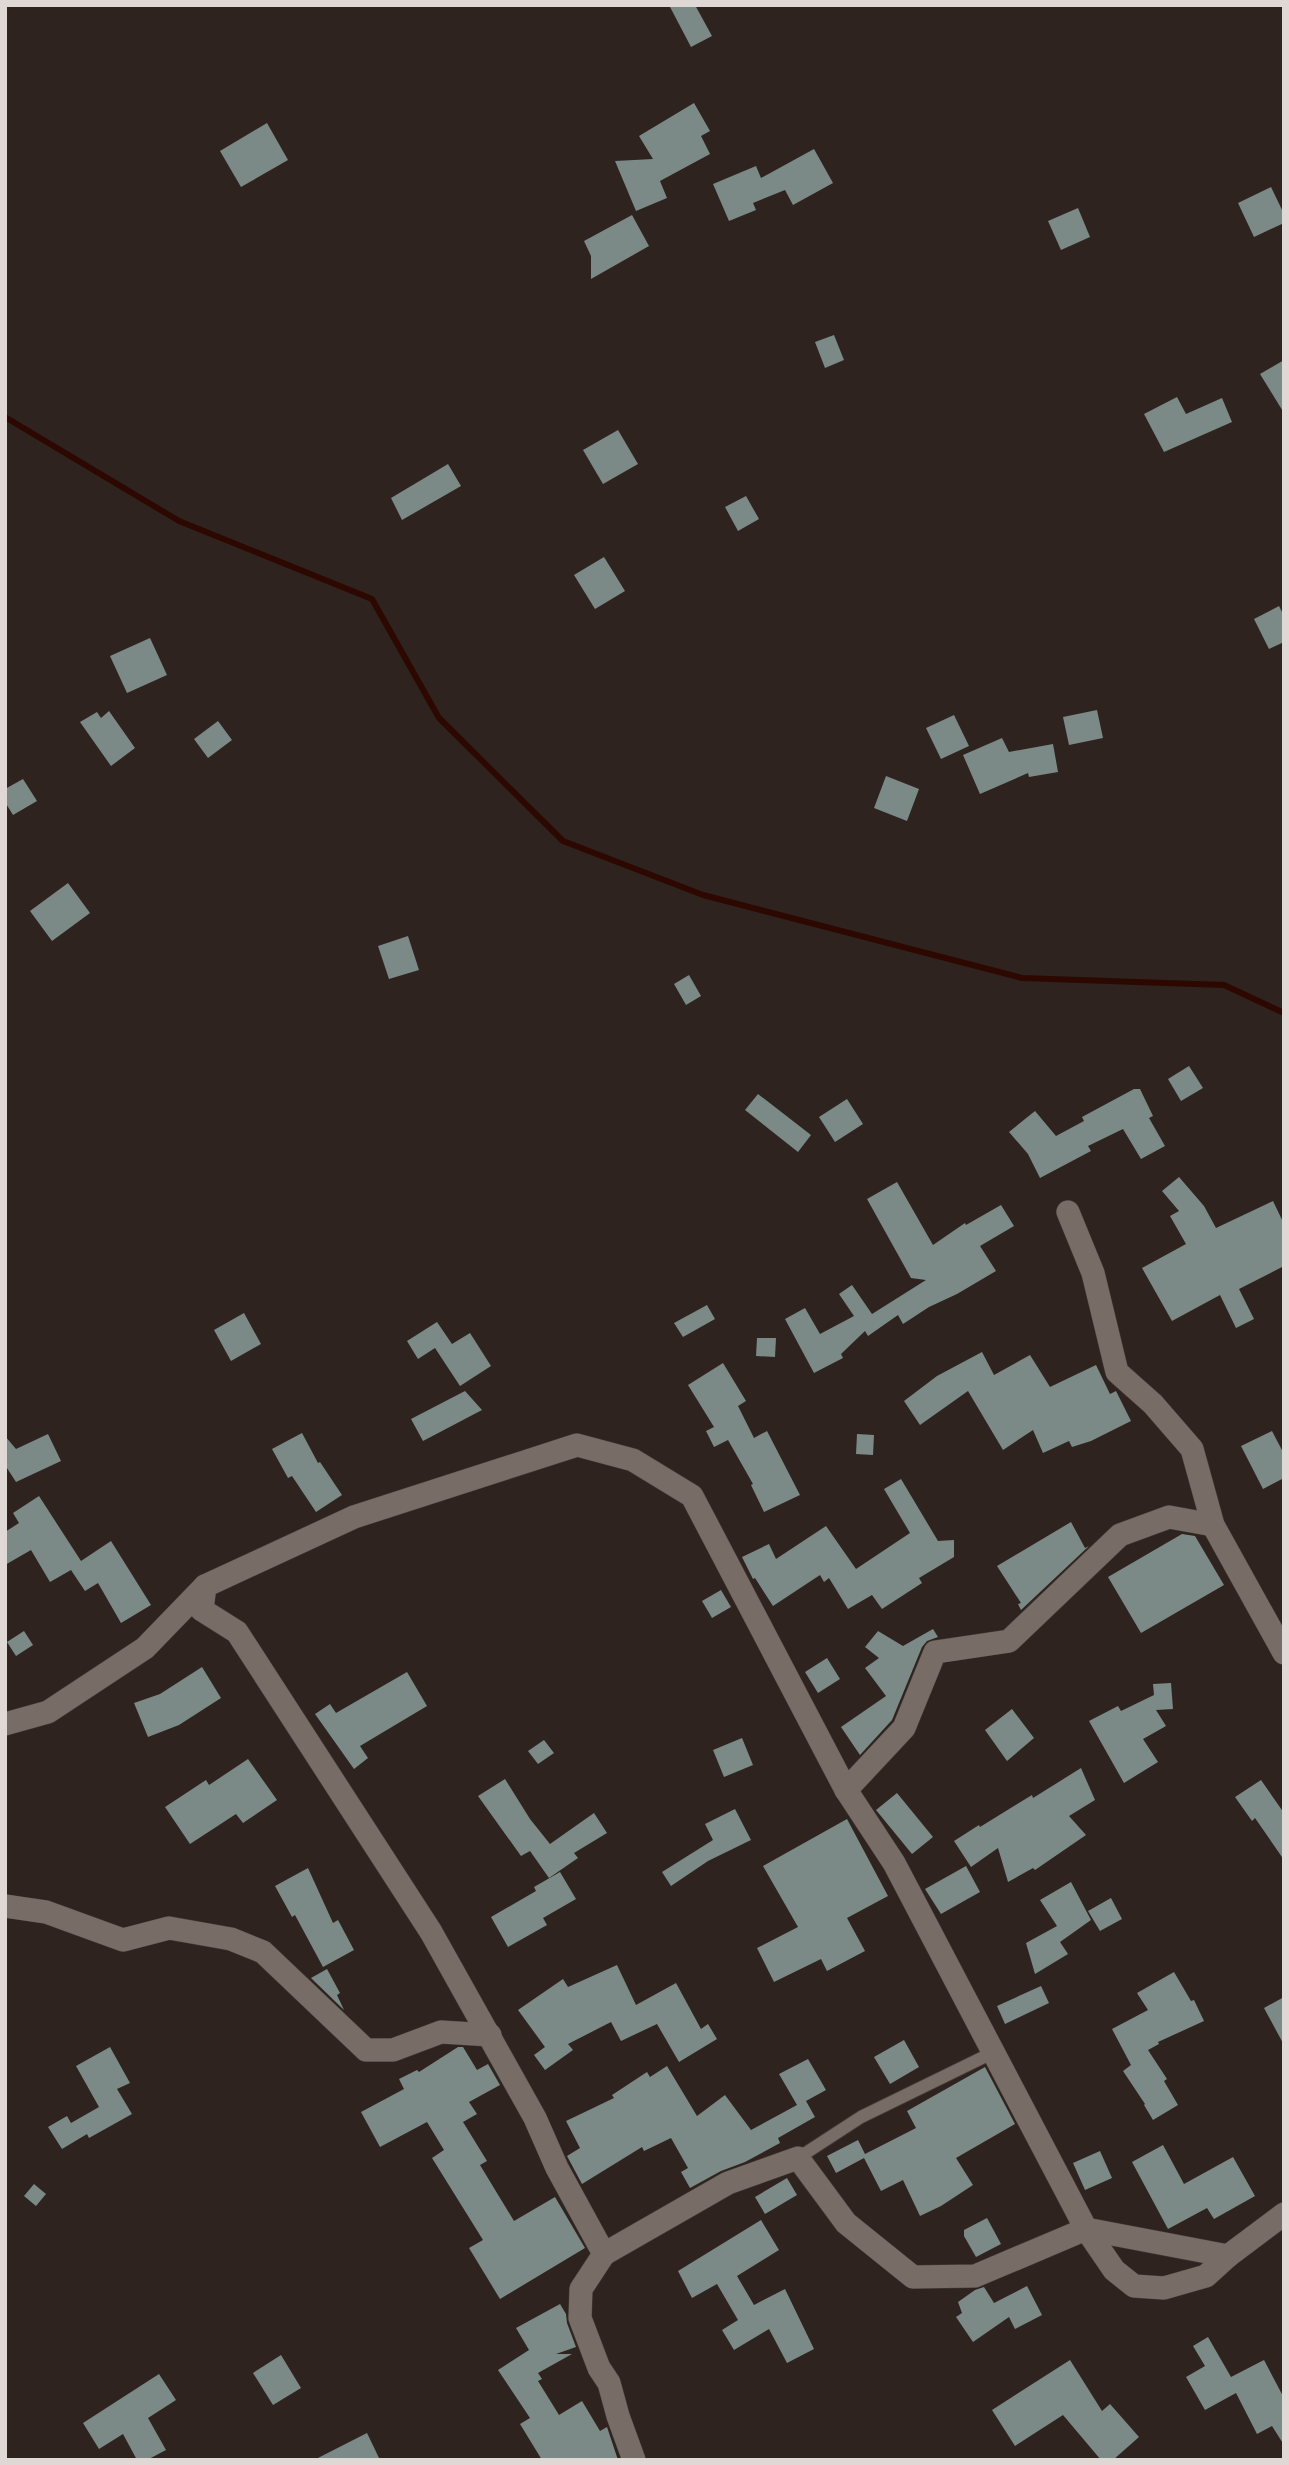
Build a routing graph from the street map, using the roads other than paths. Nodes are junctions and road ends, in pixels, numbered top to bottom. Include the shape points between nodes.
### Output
1 (1068, 1212) dead end
2 (1213, 1525) junction
3 (205, 1586) junction
4 (1284, 1653) edge
5 (5, 1724) edge
6 (846, 1790) junction
7 (5, 1906) edge
8 (490, 2035) junction
9 (992, 2053) junction
10 (798, 2158) junction
11 (1284, 2214) edge
12 (1086, 2230) junction
13 (604, 2254) junction
14 (1228, 2256) junction
15 (634, 2460) edge

1 - 2 street via 1093,1273 1117,1372 1192,1449
2 - 4 street
2 - 6 street via 1169,1517 1120,1535 1009,1641 935,1652 904,1728
3 - 5 street via 145,1648 48,1712
3 - 6 street via 354,1517 577,1445 633,1460 692,1496
3 - 8 street via 202,1610 237,1632 431,1932
6 - 9 street via 894,1863
7 - 8 street via 46,1912 124,1940 169,1928 231,1939 263,1952 366,2050 393,2050 441,2032
8 - 13 street
9 - 10 lane via 861,2118
9 - 12 street
10 - 12 street via 846,2223 913,2277 975,2276
10 - 13 street via 728,2183
11 - 14 street
12 - 14 street
12 - 14 street via 1114,2270 1134,2286 1164,2288 1206,2276
13 - 15 street via 581,2289 580,2318 609,2384

